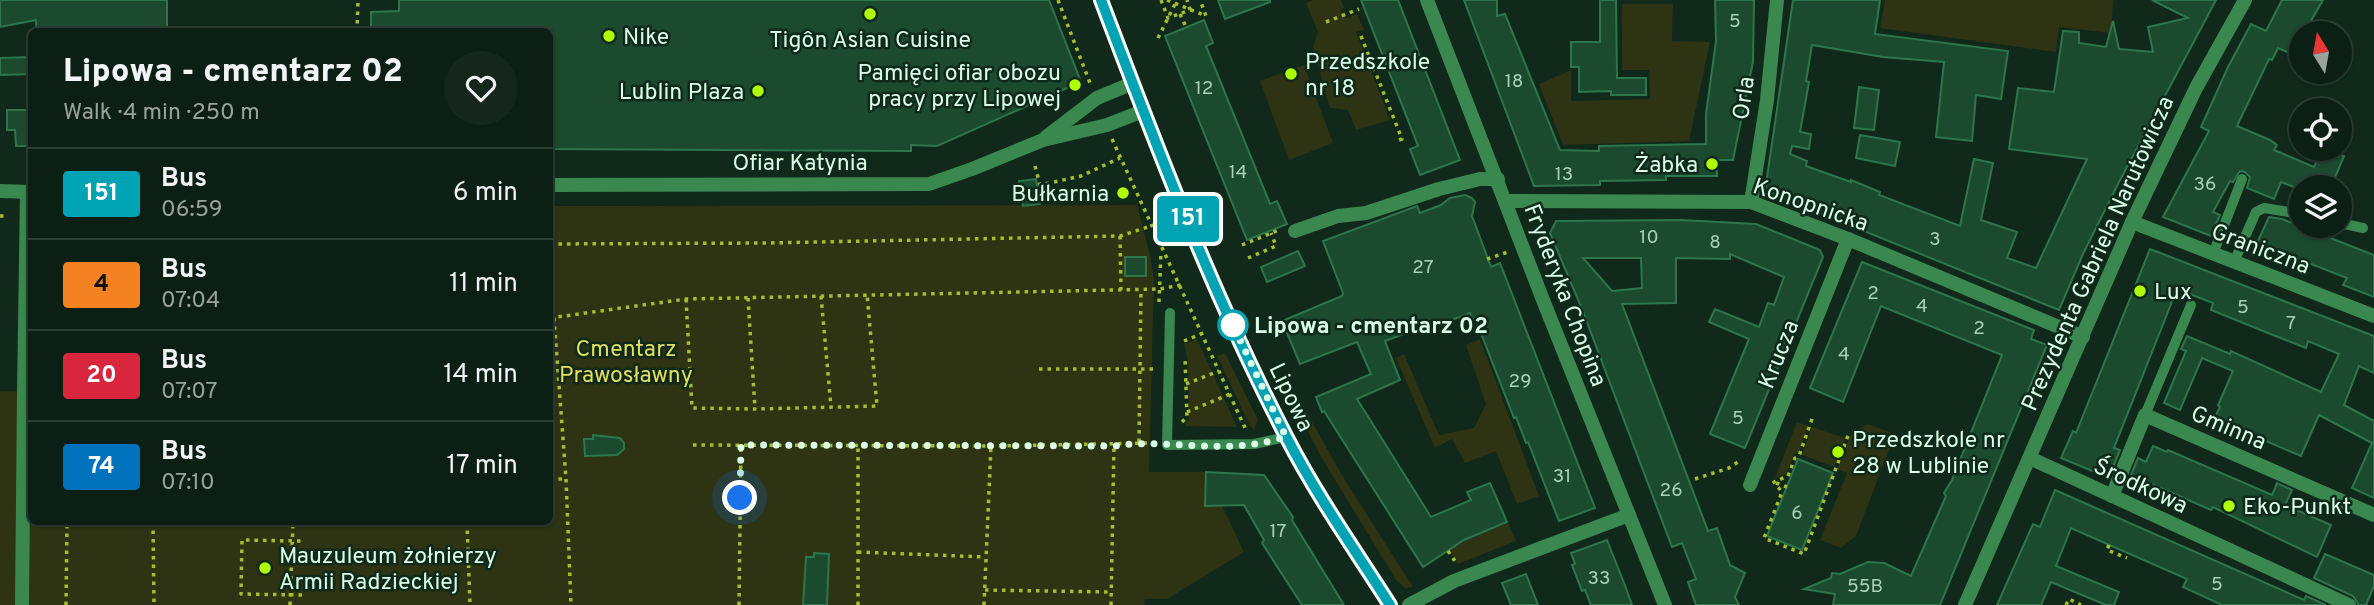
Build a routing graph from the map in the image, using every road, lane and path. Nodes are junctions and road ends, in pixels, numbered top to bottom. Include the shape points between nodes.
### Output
1 (358, 0) edge
2 (1058, 0) edge
3 (1101, 0) edge
4 (1161, 0) edge
5 (1167, 0) edge
6 (1187, 0) edge
7 (1200, 0) edge
8 (1427, 0) edge
9 (1777, 0) edge
10 (2245, 0) edge
11 (1176, 2) edge
12 (1359, 9) dead end
13 (1190, 10) junction
14 (1180, 14) junction
15 (1168, 18) junction
16 (1326, 22) dead end
17 (1186, 27) dead end
18 (357, 28) edge
19 (1361, 36) dead end
20 (1158, 38) dead end
21 (1133, 83) junction
22 (1097, 98) junction
23 (1143, 111) junction
24 (1107, 125) junction
25 (1043, 139) junction
26 (1396, 141) dead end
27 (1120, 158) junction
28 (1035, 166) dead end
29 (2242, 178) dead end
30 (1498, 179) junction
31 (553, 185) edge
32 (0, 191) edge
33 (28, 192) edge
34 (1506, 201) junction
35 (1751, 202) junction
36 (2289, 212) edge
37 (0, 216) edge
38 (7, 216) dead end
39 (2132, 222) junction
40 (1151, 226) junction
41 (2352, 226) edge
42 (2363, 228) dead end
43 (1288, 230) joint
44 (28, 232) edge
45 (1271, 233) junction
46 (1120, 236) junction
47 (1848, 239) junction
48 (553, 244) edge
49 (1242, 244) dead end
50 (1508, 252) dead end
51 (2213, 254) junction
52 (1248, 258) dead end
53 (1487, 259) dead end
54 (2234, 262) junction
55 (1181, 285) junction
56 (1141, 289) junction
57 (1121, 290) junction
58 (867, 294) junction
59 (821, 296) junction
60 (748, 298) junction
61 (686, 299) junction
62 (2191, 305) dead end
63 (1170, 313) dead end
64 (2374, 316) edge
65 (553, 318) edge
66 (553, 330) edge
67 (1201, 334) junction
68 (2083, 337) junction
69 (1182, 342) dead end
70 (1184, 352) dead end
71 (1142, 368) junction
72 (1039, 369) dead end
73 (1158, 369) dead end
74 (1219, 371) junction
75 (1186, 384) junction
76 (1230, 394) junction
77 (831, 407) junction
78 (755, 409) junction
79 (1187, 412) junction
80 (2145, 415) junction
81 (1812, 419) dead end
82 (1183, 429) dead end
83 (1234, 430) dead end
84 (1849, 433) dead end
85 (1286, 437) junction
86 (1139, 442) junction
87 (858, 444) junction
88 (693, 445) dead end
89 (741, 445) junction
90 (1167, 445) junction
91 (991, 446) junction
92 (1114, 446) junction
93 (1749, 455) dead end
94 (2030, 457) junction
95 (566, 479) junction
96 (1695, 479) dead end
97 (1767, 479) dead end
98 (553, 480) edge
99 (1774, 482) junction
100 (1750, 485) dead end
101 (1787, 487) dead end
102 (2112, 496) junction
103 (1629, 515) junction
104 (2374, 515) edge
105 (67, 525) edge
106 (153, 525) edge
107 (293, 525) edge
108 (467, 525) edge
109 (292, 541) junction
110 (302, 541) dead end
111 (2109, 545) dead end
112 (1448, 551) dead end
113 (858, 552) junction
114 (986, 557) junction
115 (2127, 558) dead end
116 (1458, 566) dead end
117 (985, 590) junction
118 (1111, 592) junction
119 (290, 595) junction
120 (302, 595) dead end
121 (22, 605) edge
122 (66, 605) edge
123 (154, 605) edge
124 (290, 605) edge
125 (470, 605) edge
126 (570, 605) edge
127 (738, 605) edge
128 (858, 605) edge
129 (984, 605) edge
130 (1111, 605) edge
131 (1390, 605) edge
132 (1409, 605) edge
133 (1665, 605) edge
134 (1965, 605) edge
135 (2066, 605) edge
136 (2081, 605) edge
137 (2349, 605) edge

1 - 18 path
2 - 22 path
3 - 21 street, Lipowa
4 - 15 path
5 - 11 path
6 - 13 path
7 - 13 path via 1206,16
8 - 30 street, Fryderyka Chopina
9 - 35 street, Orla
10 - 39 street, Prezydenta Gabriela Narutowicza via 2196,88
11 - 13 path
11 - 15 path
12 - 16 path
13 - 14 path
14 - 15 path
14 - 17 path
15 - 20 path
19 - 26 path via 1402,139
21 - 22 street, Ofiar Katynia
21 - 23 street, Lipowa
22 - 25 street, Ofiar Katynia
23 - 24 street, Ofiar Katynia
23 - 85 street, Lipowa via 1215,284
24 - 25 street, Ofiar Katynia
24 - 27 path
25 - 31 street, Ofiar Katynia via 929,184
27 - 28 path via 1081,176 1040,185
27 - 40 path
29 - 51 lane
30 - 34 street, Fryderyka Chopina
30 - 43 street via 1439,188 1367,213
32 - 33 street
34 - 35 street, Konopnicka
34 - 103 street, Fryderyka Chopina
35 - 47 street, Konopnicka
36 - 54 lane via 2264,208 2256,212
37 - 38 path
39 - 51 street, Graniczna
39 - 68 street, Prezydenta Gabriela Narutowicza
40 - 46 path
40 - 55 path
41 - 42 lane
43 - 45 path
44 - 121 street
45 - 49 path
45 - 52 path via 1276,246
46 - 48 path
46 - 57 path
47 - 68 street, Konopnicka
47 - 100 street, Krucza
50 - 53 path
51 - 54 street, Graniczna
54 - 64 street, Graniczna
55 - 56 path
55 - 67 path
56 - 57 path
56 - 71 path
57 - 58 path
58 - 59 path
58 - 77 path via 877,406
59 - 60 path
59 - 77 path
60 - 61 path
60 - 78 path
61 - 65 path
61 - 78 path via 692,408
62 - 80 lane
63 - 90 lane
66 - 95 path
67 - 69 path
67 - 74 path
68 - 94 street, Prezydenta Gabriela Narutowicza
70 - 75 path
71 - 72 path
71 - 73 path
71 - 86 path
74 - 75 path
74 - 76 path
75 - 79 path
76 - 79 path
76 - 83 path via 1247,430
77 - 78 path
79 - 82 path
80 - 102 street
80 - 104 street, Gminna
81 - 99 path via 1788,476
84 - 99 path via 1804,554 1764,538 1782,492
85 - 90 lane via 1254,444
85 - 131 street, Lipowa
86 - 90 path
86 - 92 path
87 - 89 path
87 - 91 path
87 - 113 path
88 - 89 path
89 - 127 path
91 - 92 path
91 - 114 path
92 - 118 path
93 - 96 path
94 - 102 street, Środkowa
94 - 134 street, Prezydenta Gabriela Narutowicza
95 - 98 path
95 - 126 path
97 - 99 path
99 - 101 path
102 - 137 street, Środkowa
103 - 132 street via 1454,582
103 - 133 street, Fryderyka Chopina
105 - 122 path
106 - 123 path
107 - 109 path
108 - 125 path
109 - 110 path
109 - 119 path
109 - 119 path via 242,540 242,594
111 - 115 path via 2107,550
112 - 116 path
113 - 114 path
113 - 128 path
114 - 117 path
117 - 118 path
117 - 129 path
118 - 130 path
119 - 120 path
119 - 124 path
135 - 136 path via 2069,600

